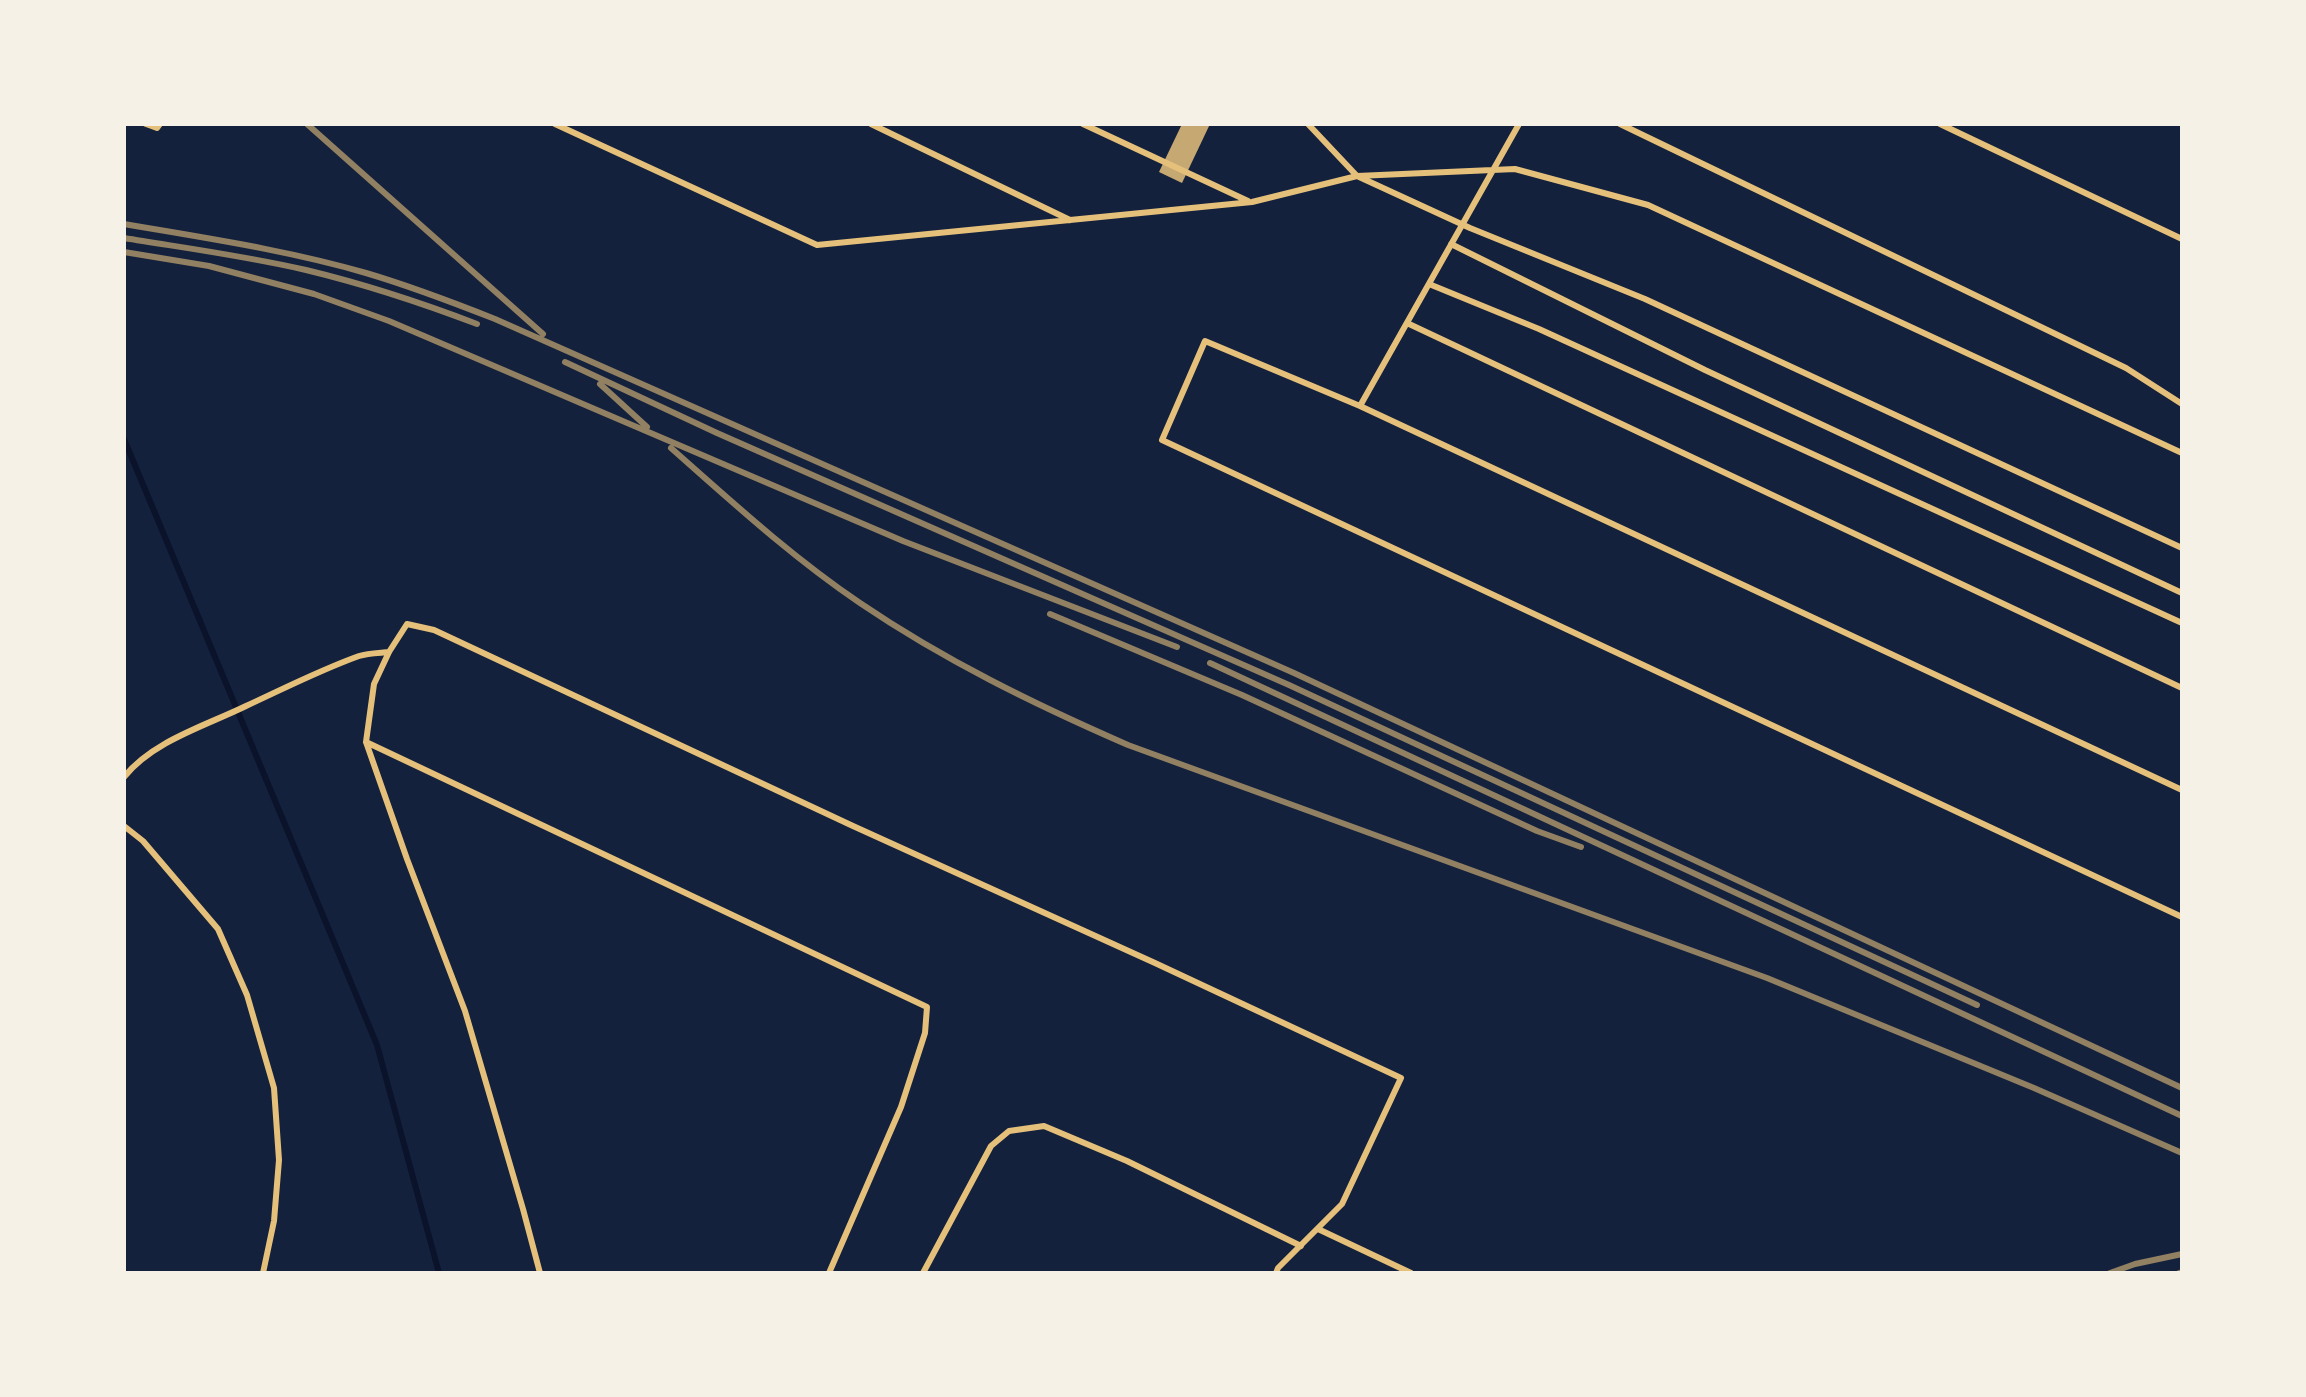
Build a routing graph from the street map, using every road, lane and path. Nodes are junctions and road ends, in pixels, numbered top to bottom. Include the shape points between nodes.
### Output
1 (146, 124) edge
2 (160, 124) edge
3 (555, 124) edge
4 (871, 124) edge
5 (1083, 124) edge
6 (1308, 124) edge
7 (1519, 124) edge
8 (1620, 124) edge
9 (1940, 124) edge
10 (1493, 170) junction
11 (1357, 176) junction
12 (1252, 202) junction
13 (1070, 220) junction
14 (1462, 225) junction
15 (2182, 239) edge
16 (1451, 244) junction
17 (1429, 284) junction
18 (1407, 323) junction
19 (2182, 404) edge
20 (1360, 406) junction
21 (2182, 453) edge
22 (2182, 548) edge
23 (2182, 593) edge
24 (2182, 623) edge
25 (389, 652) junction
26 (2182, 688) edge
27 (366, 742) junction
28 (124, 777) edge
29 (2182, 790) edge
30 (124, 826) edge
31 (2182, 917) edge
32 (1318, 1229) junction
33 (1301, 1246) junction
34 (263, 1273) edge
35 (540, 1273) edge
36 (829, 1273) edge
37 (923, 1273) edge
38 (1276, 1273) edge
39 (1411, 1273) edge

1 - 2 lane
3 - 13 lane via 817,245
4 - 13 lane
5 - 12 lane
6 - 11 lane
7 - 10 lane
8 - 19 lane via 2126,368
9 - 15 lane
10 - 11 lane
10 - 14 lane
10 - 21 lane via 1515,169 1648,205
11 - 12 lane
11 - 14 lane
12 - 13 lane
14 - 16 lane
14 - 22 lane via 1645,299
16 - 17 lane
16 - 23 lane via 1705,370
17 - 18 lane
17 - 24 lane via 1539,329
18 - 20 lane
18 - 26 lane
20 - 29 lane
20 - 31 lane via 1205,341 1162,440
25 - 27 lane via 374,684
25 - 28 lane via 362,654 180,737 153,751
25 - 32 lane via 407,624 434,630 1401,1078 1342,1204
27 - 35 lane via 465,1011
27 - 36 lane via 927,1007 925,1033 901,1107
30 - 34 lane via 218,929 247,995 274,1088 279,1160
32 - 33 lane
32 - 39 lane
33 - 37 lane via 1044,1126 1009,1131 991,1146
33 - 38 lane

